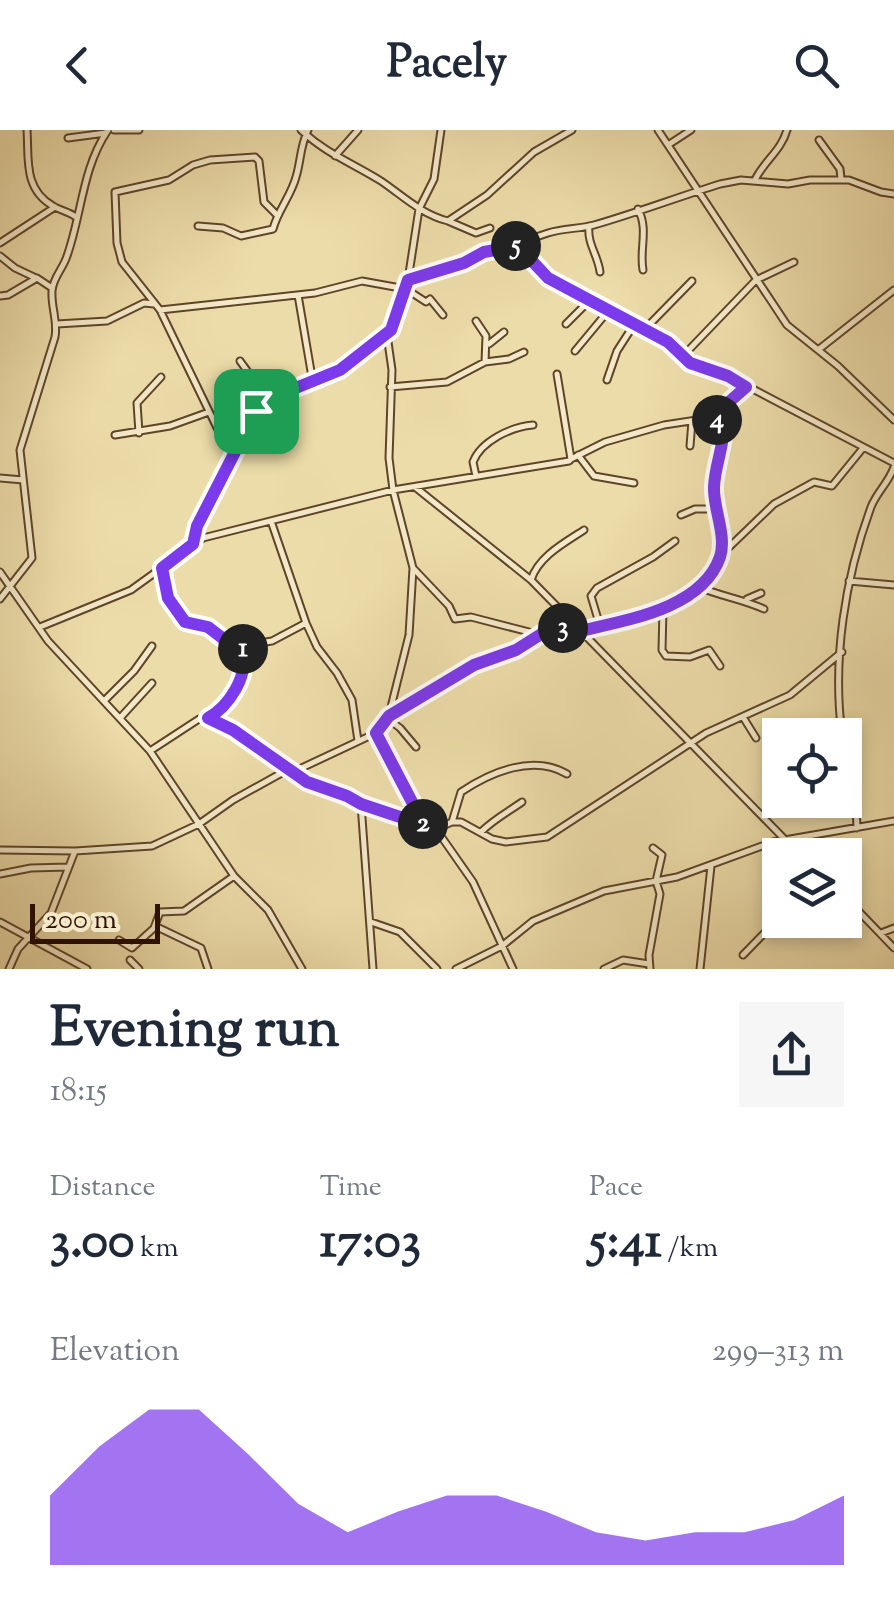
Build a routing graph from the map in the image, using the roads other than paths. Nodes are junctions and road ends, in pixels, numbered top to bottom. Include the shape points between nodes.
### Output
1 (27, 130) edge
2 (139, 130) edge
3 (358, 130) edge
4 (441, 130) edge
5 (572, 130) edge
6 (658, 130) edge
7 (692, 130) edge
8 (787, 130) edge
9 (109, 131) edge
10 (305, 132) edge
11 (68, 138) dead end
12 (819, 140) dead end
13 (668, 145) junction
14 (335, 156) junction
15 (756, 180) junction
16 (841, 180) junction
17 (698, 191) junction
18 (894, 194) edge
19 (54, 207) junction
20 (419, 208) junction
21 (638, 209) junction
22 (277, 215) junction
23 (76, 218) junction
24 (448, 221) junction
25 (198, 226) dead end
26 (589, 226) junction
27 (490, 228) dead end
28 (0, 243) edge
29 (518, 246) junction
30 (0, 256) edge
31 (794, 262) dead end
32 (643, 270) dead end
33 (600, 272) dead end
34 (37, 278) junction
35 (408, 280) junction
36 (756, 280) junction
37 (692, 281) dead end
38 (52, 288) junction
39 (406, 289) junction
40 (894, 290) edge
41 (298, 294) junction
42 (0, 296) edge
43 (590, 300) junction
44 (154, 304) junction
45 (160, 310) junction
46 (610, 310) junction
47 (443, 315) dead end
48 (476, 321) dead end
49 (635, 323) junction
50 (57, 324) junction
51 (566, 324) dead end
52 (645, 328) junction
53 (391, 330) junction
54 (504, 332) dead end
55 (487, 346) junction
56 (818, 350) junction
57 (575, 351) dead end
58 (524, 352) dead end
59 (682, 357) junction
60 (240, 361) dead end
61 (485, 362) junction
62 (557, 374) dead end
63 (161, 377) dead end
64 (607, 380) dead end
65 (312, 383) junction
66 (390, 387) junction
67 (746, 387) junction
68 (210, 411) junction
69 (256, 411) junction
70 (712, 417) junction
71 (894, 420) edge
72 (692, 421) junction
73 (533, 425) dead end
74 (138, 433) junction
75 (116, 434) dead end
76 (690, 446) dead end
77 (863, 448) junction
78 (234, 451) junction
79 (575, 457) junction
80 (894, 465) edge
81 (476, 476) junction
82 (0, 478) edge
83 (23, 480) junction
84 (634, 483) dead end
85 (415, 487) junction
86 (393, 490) junction
87 (716, 510) junction
88 (680, 515) dead end
89 (271, 521) junction
90 (584, 530) dead end
91 (674, 541) dead end
92 (193, 544) junction
93 (720, 556) junction
94 (162, 568) junction
95 (413, 568) junction
96 (0, 572) edge
97 (531, 580) junction
98 (850, 581) junction
99 (894, 585) edge
100 (10, 586) junction
101 (698, 587) junction
102 (761, 593) dead end
103 (0, 599) edge
104 (744, 599) junction
105 (664, 609) junction
106 (764, 609) dead end
107 (306, 623) junction
108 (600, 626) junction
109 (40, 627) junction
110 (579, 630) junction
111 (540, 634) junction
112 (246, 643) junction
113 (152, 646) dead end
114 (842, 652) junction
115 (720, 666) dead end
116 (152, 683) dead end
117 (105, 700) junction
118 (744, 716) junction
119 (121, 718) junction
120 (208, 718) junction
121 (388, 718) junction
122 (841, 718) edge
123 (376, 733) junction
124 (756, 738) dead end
125 (358, 741) junction
126 (690, 746) junction
127 (416, 747) dead end
128 (150, 750) junction
129 (290, 771) junction
130 (566, 774) dead end
131 (522, 802) dead end
132 (361, 804) junction
133 (857, 818) edge
134 (894, 821) edge
135 (452, 822) junction
136 (199, 824) junction
137 (424, 825) junction
138 (857, 828) junction
139 (436, 829) junction
140 (481, 832) junction
141 (782, 838) edge
142 (796, 838) edge
143 (652, 848) dead end
144 (762, 848) edge
145 (0, 850) edge
146 (75, 850) junction
147 (711, 866) junction
148 (68, 867) junction
149 (0, 874) edge
150 (234, 876) junction
151 (656, 882) junction
152 (862, 914) edge
153 (0, 922) edge
154 (371, 922) junction
155 (155, 926) junction
156 (894, 928) edge
157 (880, 933) junction
158 (762, 936) edge
159 (30, 938) junction
160 (119, 940) dead end
161 (502, 946) junction
162 (894, 948) edge
163 (744, 955) dead end
164 (130, 960) dead end
165 (649, 967) edge
166 (299, 968) edge
167 (9, 969) edge
168 (87, 969) edge
169 (139, 969) edge
170 (208, 969) edge
171 (373, 969) edge
172 (437, 969) edge
173 (456, 969) edge
174 (513, 969) edge
175 (604, 969) edge
176 (700, 969) edge

1 - 19 street via 30,178
2 - 9 street
3 - 14 street
4 - 20 street via 434,179
5 - 24 street
6 - 13 street
7 - 13 street
8 - 15 street
9 - 11 street
9 - 23 street via 89,169
10 - 14 street
10 - 22 street via 295,182
12 - 16 street
13 - 17 street
14 - 20 street
15 - 16 street
15 - 17 street
16 - 18 street
17 - 21 street
17 - 36 street
19 - 23 street
19 - 28 street
20 - 24 street
20 - 35 street
21 - 26 street
21 - 32 street via 644,220
22 - 25 street via 274,229 241,236
22 - 44 street via 264,202 255,157 210,160 170,180 116,192 118,251
23 - 38 street
24 - 27 street via 476,233
26 - 29 street via 552,231
26 - 33 street
29 - 35 street
29 - 43 street via 548,278
30 - 34 street
31 - 36 street
34 - 38 street
34 - 42 street
35 - 39 street
36 - 56 street via 787,325
36 - 59 street
37 - 52 street
38 - 50 street
39 - 41 street via 362,281
39 - 47 street via 430,299
39 - 53 street
40 - 56 street
41 - 45 street
41 - 65 street
43 - 46 street
43 - 51 street
44 - 45 street
44 - 50 street via 107,321
45 - 68 street
46 - 49 street
46 - 57 street
48 - 55 street
49 - 52 street
49 - 64 street
50 - 83 street via 21,440
52 - 59 street
53 - 65 street
53 - 66 street
54 - 55 street
55 - 61 street
56 - 71 street
58 - 61 street
59 - 67 street
60 - 69 street via 259,387
61 - 66 street via 447,382
62 - 79 street
63 - 74 street via 136,403
65 - 69 street
66 - 86 street
67 - 70 street
67 - 77 street
68 - 74 street
68 - 78 street
69 - 78 street
70 - 72 street
70 - 87 street via 724,425
72 - 76 street
72 - 79 street via 605,442
73 - 81 street via 481,446 472,465
74 - 75 street
77 - 80 street
77 - 93 street via 832,486 814,482 785,498
78 - 92 street
79 - 81 street
79 - 84 street via 594,476
80 - 98 street via 873,503
81 - 85 street
82 - 83 street
83 - 100 street via 32,558
85 - 86 street
85 - 97 street
86 - 89 street
86 - 95 street
87 - 88 street
87 - 93 street
89 - 92 street
89 - 107 street
90 - 97 street via 540,563
91 - 108 street via 591,596
92 - 94 street
93 - 101 street
94 - 109 street via 108,602
94 - 112 street via 168,598 185,622 208,627 234,647
95 - 111 street via 455,620 471,617
95 - 121 street via 409,635
96 - 100 street
97 - 110 street
98 - 99 street
98 - 114 street
100 - 103 street
100 - 109 street
101 - 104 street
101 - 105 street
102 - 104 street
104 - 106 street
105 - 108 street
105 - 115 street via 666,656 709,650
107 - 112 street via 272,641
107 - 125 street via 348,693
108 - 110 street
109 - 117 street
110 - 111 street
110 - 126 street
111 - 121 street
112 - 120 street via 243,674
113 - 117 street
114 - 118 street via 797,690
114 - 122 street
116 - 119 street
117 - 119 street
118 - 124 street
118 - 126 street
119 - 128 street
120 - 128 street
120 - 129 street
121 - 123 street
121 - 127 street
123 - 125 street
123 - 137 street
125 - 129 street
126 - 140 street via 548,837 506,842
126 - 141 street
128 - 136 street
129 - 132 street
129 - 136 street
130 - 135 street via 546,764 494,774 459,794
131 - 140 street
132 - 137 street
132 - 154 street
133 - 138 street
134 - 138 street
135 - 139 street
135 - 140 street
136 - 146 street via 152,846
136 - 150 street
137 - 139 street
138 - 142 street
139 - 161 street via 473,882
143 - 151 street via 662,855
144 - 147 street
145 - 146 street
146 - 148 street
147 - 151 street
147 - 176 street
148 - 149 street
148 - 159 street via 52,913
150 - 155 street via 184,911 160,912
150 - 166 street via 268,910
151 - 161 street via 560,908
151 - 165 street via 660,902
152 - 157 street
153 - 159 street
154 - 171 street
154 - 172 street via 400,932
155 - 160 street via 132,948
155 - 170 street via 201,948
156 - 157 street
157 - 162 street
158 - 163 street
159 - 167 street
159 - 168 street
161 - 173 street
161 - 174 street
164 - 169 street
165 - 175 street via 624,960

